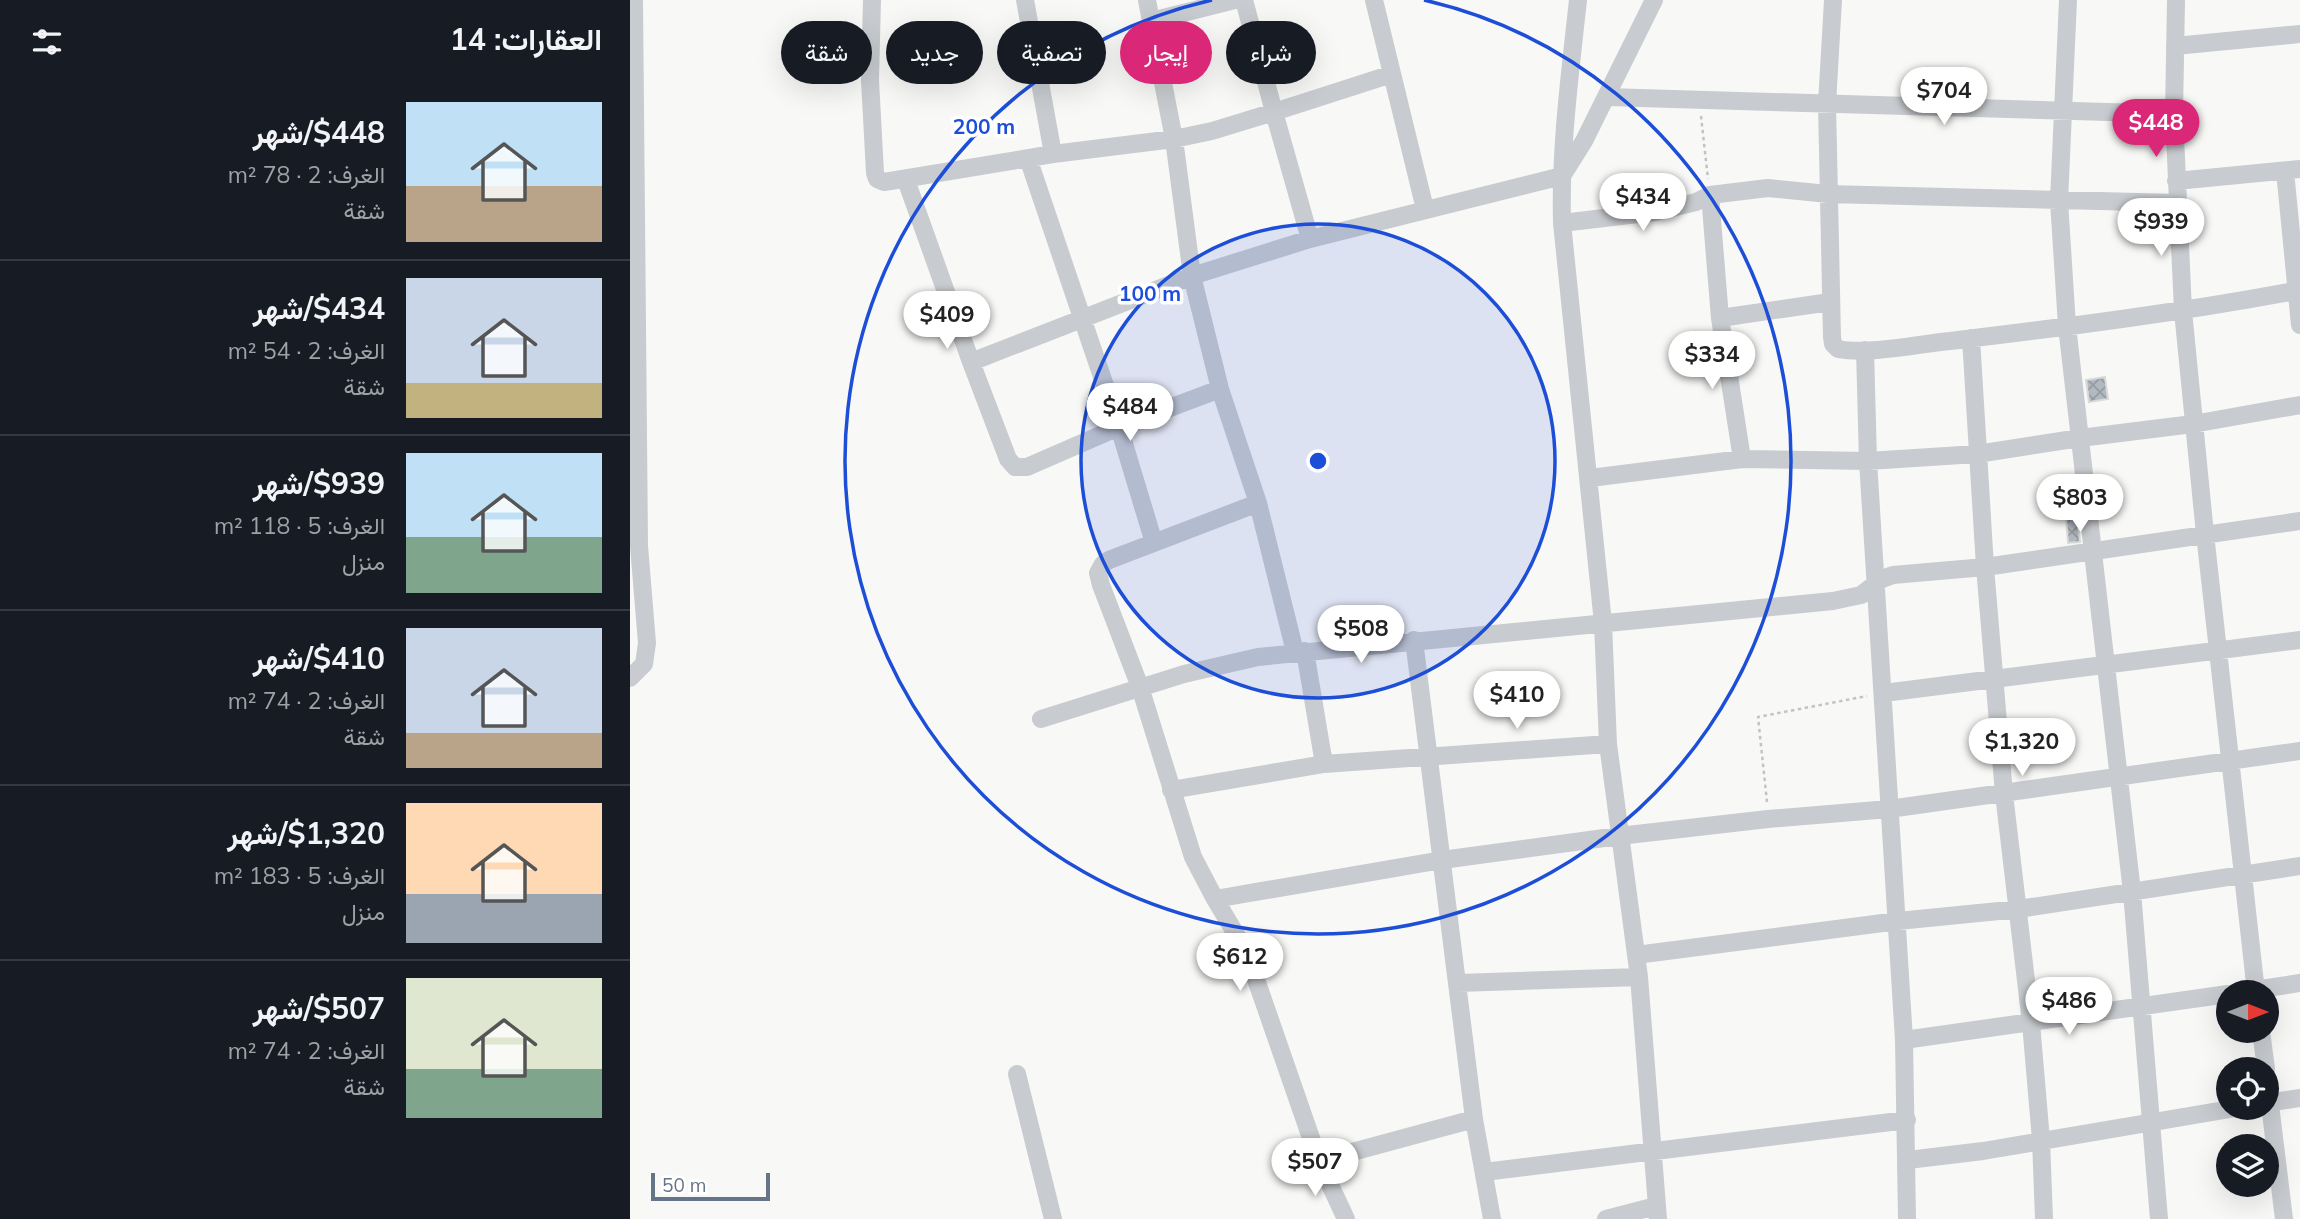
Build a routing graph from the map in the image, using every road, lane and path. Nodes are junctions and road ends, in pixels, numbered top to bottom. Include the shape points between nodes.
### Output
1 (634, 0) edge
2 (872, 0) edge
3 (1025, 0) edge
4 (1147, 0) edge
5 (1235, 0) edge
6 (1244, 0) edge
7 (1374, 0) edge
8 (1578, 0) edge
9 (1654, 0) edge
10 (1833, 0) edge
11 (2068, 0) edge
12 (2176, 0) edge
13 (1151, 21) joint
14 (2300, 34) edge
15 (2175, 46) junction
16 (1392, 74) junction
17 (1163, 84) edge
18 (1607, 97) junction
19 (1699, 99) junction
20 (1827, 104) junction
21 (2062, 111) junction
22 (1274, 112) junction
23 (2174, 114) junction
24 (1174, 139) junction
25 (1052, 154) junction
26 (1028, 158) junction
27 (2292, 170) edge
28 (1562, 176) junction
29 (906, 180) junction
30 (2176, 181) junction
31 (1828, 194) junction
32 (1710, 195) junction
33 (2059, 201) junction
34 (2177, 203) junction
35 (1425, 209) junction
36 (1562, 223) junction
37 (1310, 239) junction
38 (1192, 276) junction
39 (2299, 291) edge
40 (1830, 302) junction
41 (2183, 311) junction
42 (1720, 318) junction
43 (1082, 319) junction
44 (2300, 325) edge
45 (2067, 326) junction
46 (1971, 338) junction
47 (1865, 350) junction
48 (971, 362) junction
49 (1220, 388) junction
50 (2300, 405) edge
51 (2193, 424) junction
52 (1119, 427) junction
53 (2080, 438) junction
54 (1977, 454) junction
55 (1742, 458) junction
56 (1868, 461) junction
57 (1590, 478) junction
58 (1258, 503) junction
59 (2300, 521) edge
60 (2205, 534) junction
61 (1154, 543) junction
62 (2094, 552) junction
63 (1985, 568) junction
64 (1877, 583) junction
65 (1603, 623) junction
66 (1414, 640) junction
67 (2300, 640) edge
68 (2218, 651) junction
69 (1300, 652) junction
70 (2108, 665) junction
71 (630, 678) edge
72 (1996, 679) junction
73 (1140, 687) junction
74 (1884, 693) junction
75 (1041, 719) dead end
76 (1608, 744) junction
77 (2300, 751) edge
78 (1428, 757) junction
79 (2230, 761) junction
80 (1324, 764) junction
81 (2118, 776) junction
82 (1171, 790) junction
83 (2004, 793) junction
84 (1889, 809) junction
85 (1768, 819) junction
86 (1619, 836) junction
87 (1443, 860) junction
88 (2300, 866) edge
89 (2243, 875) junction
90 (2132, 892) junction
91 (1215, 899) junction
92 (2019, 909) junction
93 (1898, 921) junction
94 (1636, 955) junction
95 (1639, 977) junction
96 (2250, 980) edge
97 (1458, 983) junction
98 (2300, 983) edge
99 (2279, 986) edge
100 (2216, 996) edge
101 (2142, 1007) junction
102 (2031, 1023) junction
103 (1904, 1040) junction
104 (1017, 1074) dead end
105 (2300, 1098) edge
106 (2279, 1101) edge
107 (2216, 1111) edge
108 (1474, 1119) junction
109 (1907, 1119) junction
110 (2271, 1120) edge
111 (2152, 1121) junction
112 (2041, 1140) junction
113 (1651, 1152) junction
114 (1908, 1160) junction
115 (1319, 1161) junction
116 (1484, 1172) junction
117 (1657, 1212) edge
118 (2285, 1217) edge
119 (1053, 1219) edge
120 (1346, 1219) edge
121 (1492, 1219) edge
122 (1606, 1219) edge
123 (1907, 1219) edge
124 (2044, 1219) edge
125 (2159, 1219) edge

1 - 71 street via 639,546 647,643 644,664
2 - 29 street via 875,173 880,181
3 - 25 street
4 - 13 street
5 - 13 street
6 - 22 street
7 - 16 street
8 - 28 street
9 - 18 street
10 - 20 street
11 - 21 street
12 - 15 street
14 - 15 street
15 - 23 street
16 - 22 street
16 - 35 street
17 - 24 street
18 - 19 street
18 - 28 street
19 - 20 street
19 - 32 path
20 - 21 street
20 - 31 street
21 - 23 street
21 - 33 street
22 - 24 street
22 - 37 street
23 - 30 street
24 - 25 street
24 - 38 street
25 - 26 street
26 - 29 street
26 - 43 street
27 - 30 street
27 - 39 street
28 - 35 street
28 - 36 street
29 - 48 street
30 - 34 street
31 - 32 street via 1768,188
31 - 33 street
31 - 40 street
32 - 36 street via 1679,207
32 - 42 street
33 - 34 street
33 - 45 street
34 - 41 street
35 - 37 street
36 - 57 street
37 - 38 street
38 - 43 street
38 - 49 street
39 - 41 street
39 - 44 street
40 - 42 street
40 - 47 street via 1833,344 1846,351
41 - 45 street
41 - 51 street
42 - 55 street
43 - 48 street
43 - 52 street
45 - 46 street
45 - 53 street
46 - 47 street
46 - 54 street
47 - 56 street
48 - 52 street via 1015,467 1027,467
49 - 52 street
49 - 58 street
50 - 51 street
51 - 53 street
51 - 60 street
52 - 61 street
53 - 54 street
53 - 62 street
54 - 56 street
54 - 63 street
55 - 56 street
55 - 57 street
56 - 64 street
57 - 65 street
58 - 61 street
58 - 69 street
59 - 60 street
60 - 62 street
60 - 68 street
61 - 73 street via 1109,560 1098,573
62 - 63 street
62 - 70 street
63 - 64 street via 1893,575
63 - 72 street
64 - 65 street via 1856,596 1833,601
64 - 74 street
65 - 66 street
65 - 76 street
66 - 69 street
66 - 78 street
67 - 68 street
68 - 70 street
68 - 79 street
69 - 73 street via 1232,663
69 - 80 street
70 - 72 street
70 - 81 street
72 - 74 street
72 - 83 street
73 - 75 street
73 - 82 street
74 - 84 street
74 - 85 path via 1758,717
76 - 78 street
76 - 86 street
77 - 79 street
78 - 80 street
78 - 87 street
79 - 81 street
79 - 89 street
80 - 82 street
81 - 83 street
81 - 90 street
82 - 91 street via 1193,857
83 - 84 street
83 - 92 street
84 - 85 street
84 - 93 street
85 - 86 street
86 - 87 street
86 - 94 street
87 - 91 street
87 - 97 street
88 - 89 street
89 - 90 street
89 - 96 street
90 - 92 street
90 - 101 street
91 - 115 street via 1251,965
92 - 93 street
92 - 102 street
93 - 94 street
93 - 103 street
94 - 95 street
95 - 97 street
95 - 113 street
97 - 108 street
98 - 99 street
100 - 101 street
101 - 102 street
101 - 111 street
102 - 103 street
102 - 112 street
103 - 109 street
104 - 119 street
105 - 106 street
107 - 111 street
108 - 115 street
108 - 116 street
109 - 113 street
109 - 114 street
110 - 118 street
111 - 112 street
111 - 125 street
112 - 114 street
112 - 124 street
113 - 116 street
113 - 117 street
114 - 123 street
115 - 120 street
116 - 121 street
117 - 122 street

